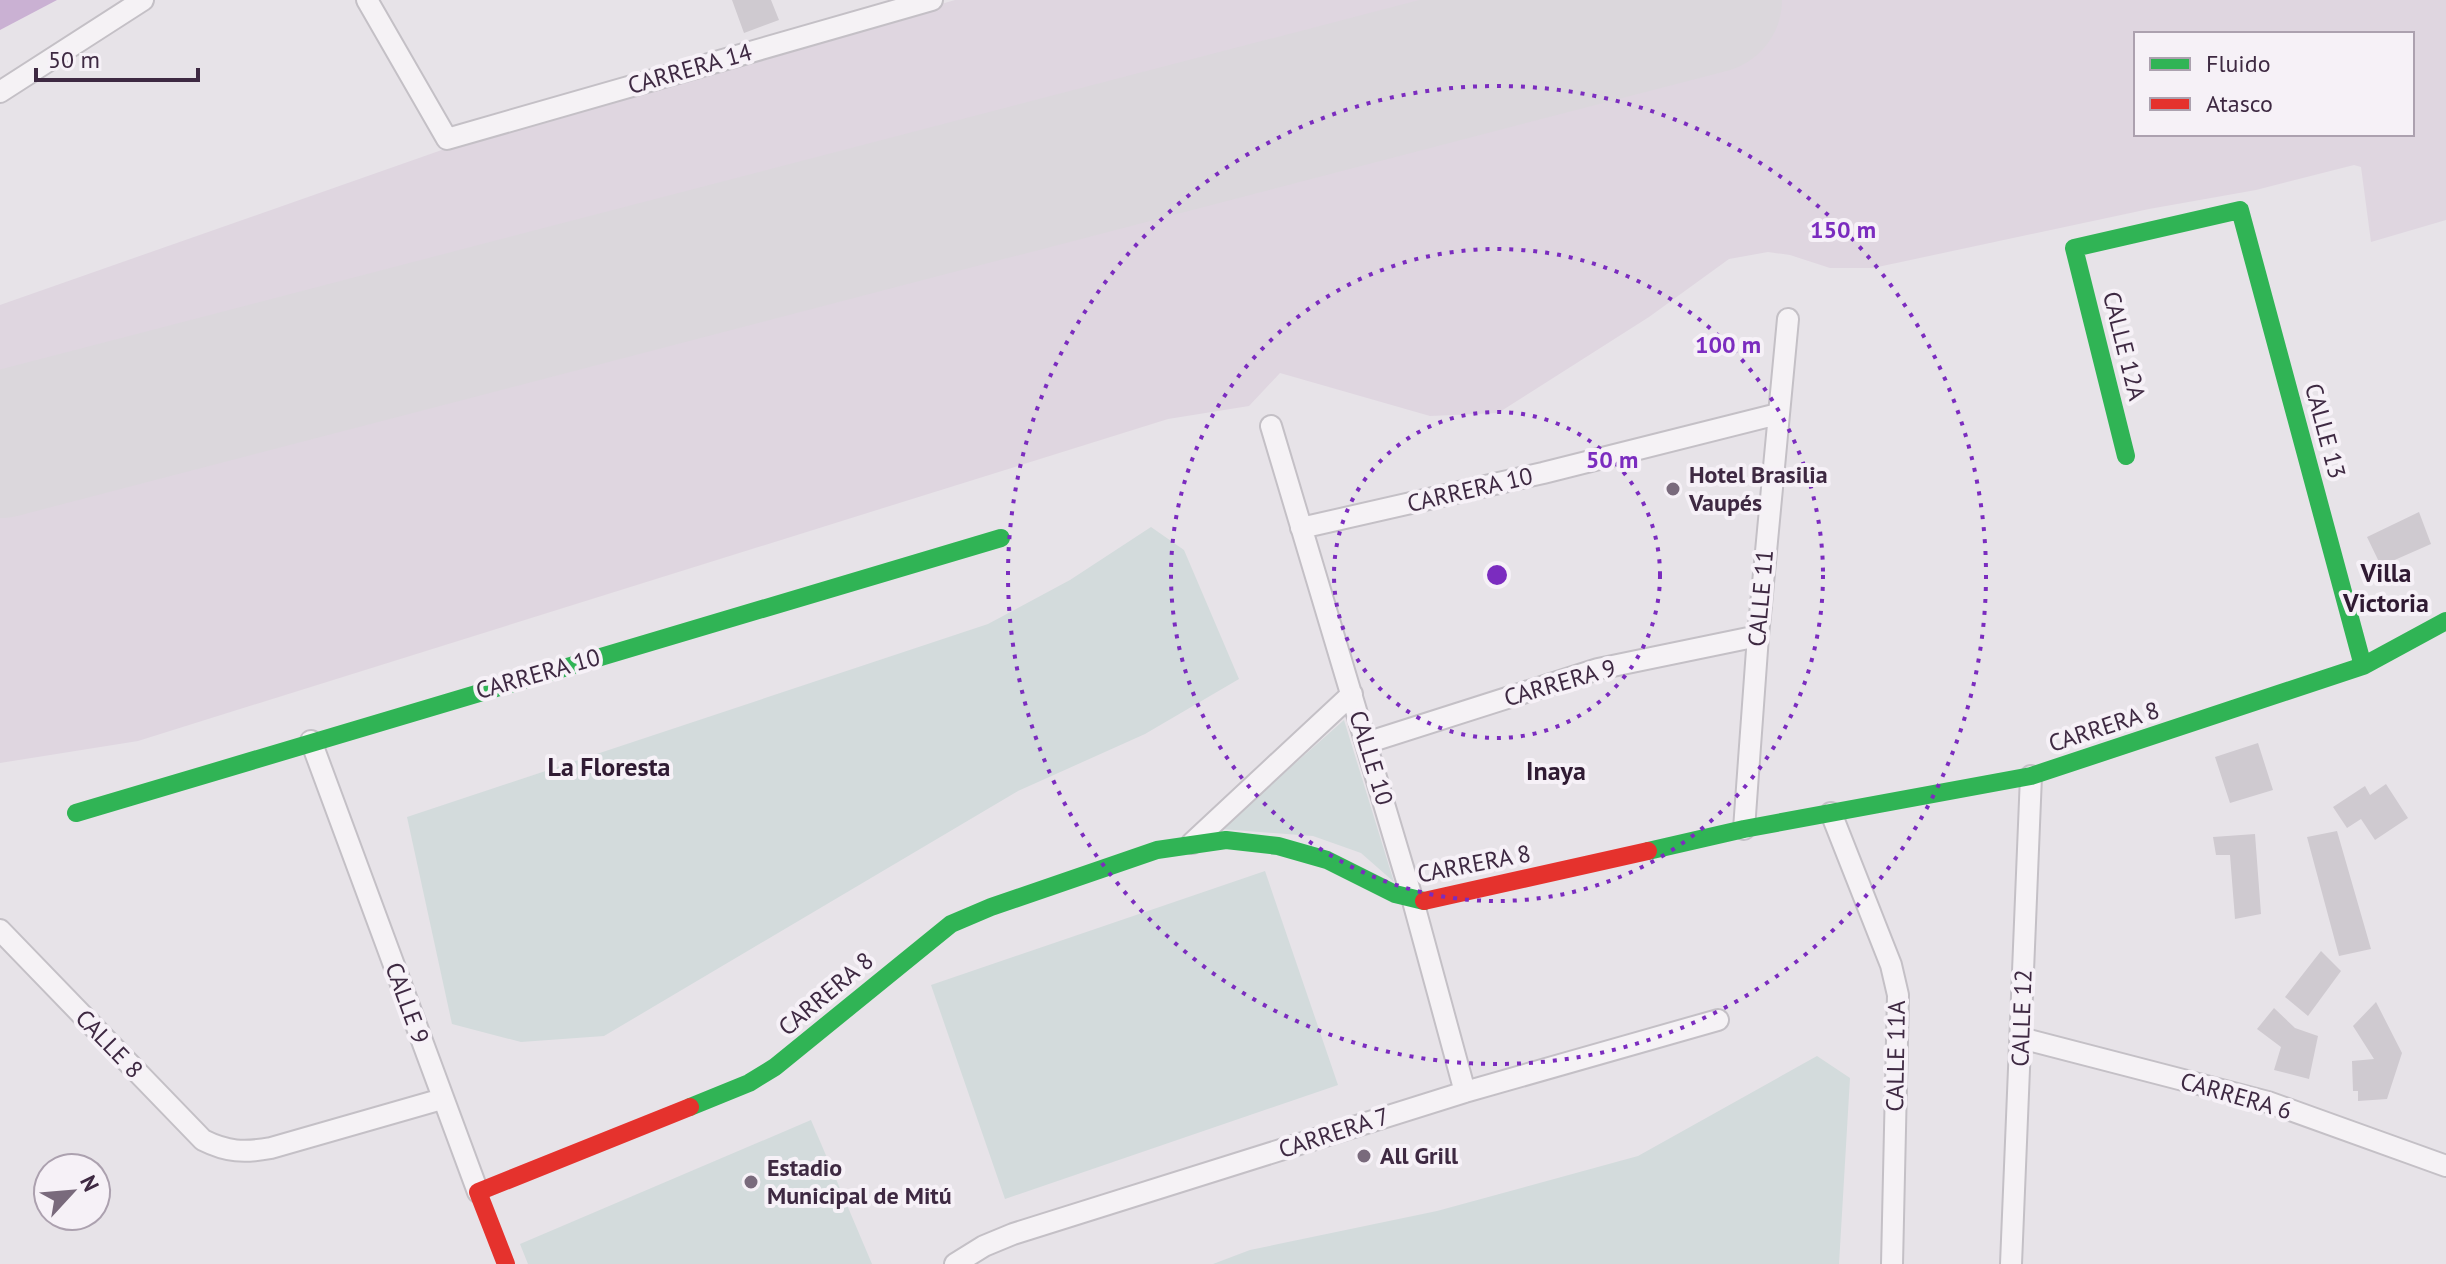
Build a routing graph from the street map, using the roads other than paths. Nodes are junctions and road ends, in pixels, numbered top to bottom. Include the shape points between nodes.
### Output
1 (143, 0) edge
2 (367, 0) edge
3 (932, 0) edge
4 (0, 92) edge
5 (2240, 210) joint
6 (1788, 319) dead end
7 (1778, 414) junction
8 (1271, 426) dead end
9 (2126, 456) dead end
10 (1301, 528) junction
11 (1001, 538) dead end
12 (2446, 621) edge
13 (1758, 636) junction
14 (2363, 666) junction
15 (1352, 694) junction
16 (311, 741) junction
17 (1366, 743) junction
18 (2031, 776) junction
19 (76, 813) dead end
20 (1831, 813) junction
21 (1744, 829) junction
22 (1192, 843) junction
23 (1413, 901) junction
24 (0, 930) edge
25 (1718, 1020) dead end
26 (2021, 1038) junction
27 (1465, 1092) junction
28 (442, 1099) junction
29 (2446, 1166) edge
30 (478, 1192) junction
31 (2010, 1262) edge
32 (506, 1264) edge
33 (955, 1264) edge
34 (1892, 1264) edge

1 - 4 street
2 - 3 street, CARRERA 14 via 447,139
5 - 9 street, CALLE 12A via 2074,248
5 - 14 street, CALLE 13
6 - 7 street, CALLE 11
7 - 10 street, CARRERA 10
7 - 13 street, CALLE 11
8 - 10 street, CALLE 10
10 - 15 street, CALLE 10
11 - 16 street, CARRERA 10
12 - 14 street, CARRERA 8
13 - 17 street, CARRERA 9 via 1598,669
13 - 21 street, CALLE 11
14 - 18 street, CARRERA 8
15 - 17 street, CALLE 10
15 - 22 street
16 - 19 street, CARRERA 10
16 - 28 street, CALLE 9
17 - 23 street, CALLE 10
18 - 20 street, CARRERA 8
18 - 26 street, CALLE 12
20 - 21 street, CARRERA 8
20 - 34 street, CALLE 11A via 1898,995
21 - 23 street, CARRERA 8 via 1439,900
22 - 23 street, CARRERA 8 via 1225,840 1303,852
22 - 30 street, CARRERA 8 via 959,920 749,1083
23 - 27 street, CALLE 10
24 - 28 street, CALLE 8 via 182,1120 203,1140 224,1150 271,1148
25 - 27 street, CARRERA 7
26 - 29 street, CARRERA 6 via 2268,1102
26 - 31 street, CALLE 12
27 - 33 street, CARRERA 7 via 998,1239
28 - 30 street, CALLE 9
30 - 32 street, CALLE 9

